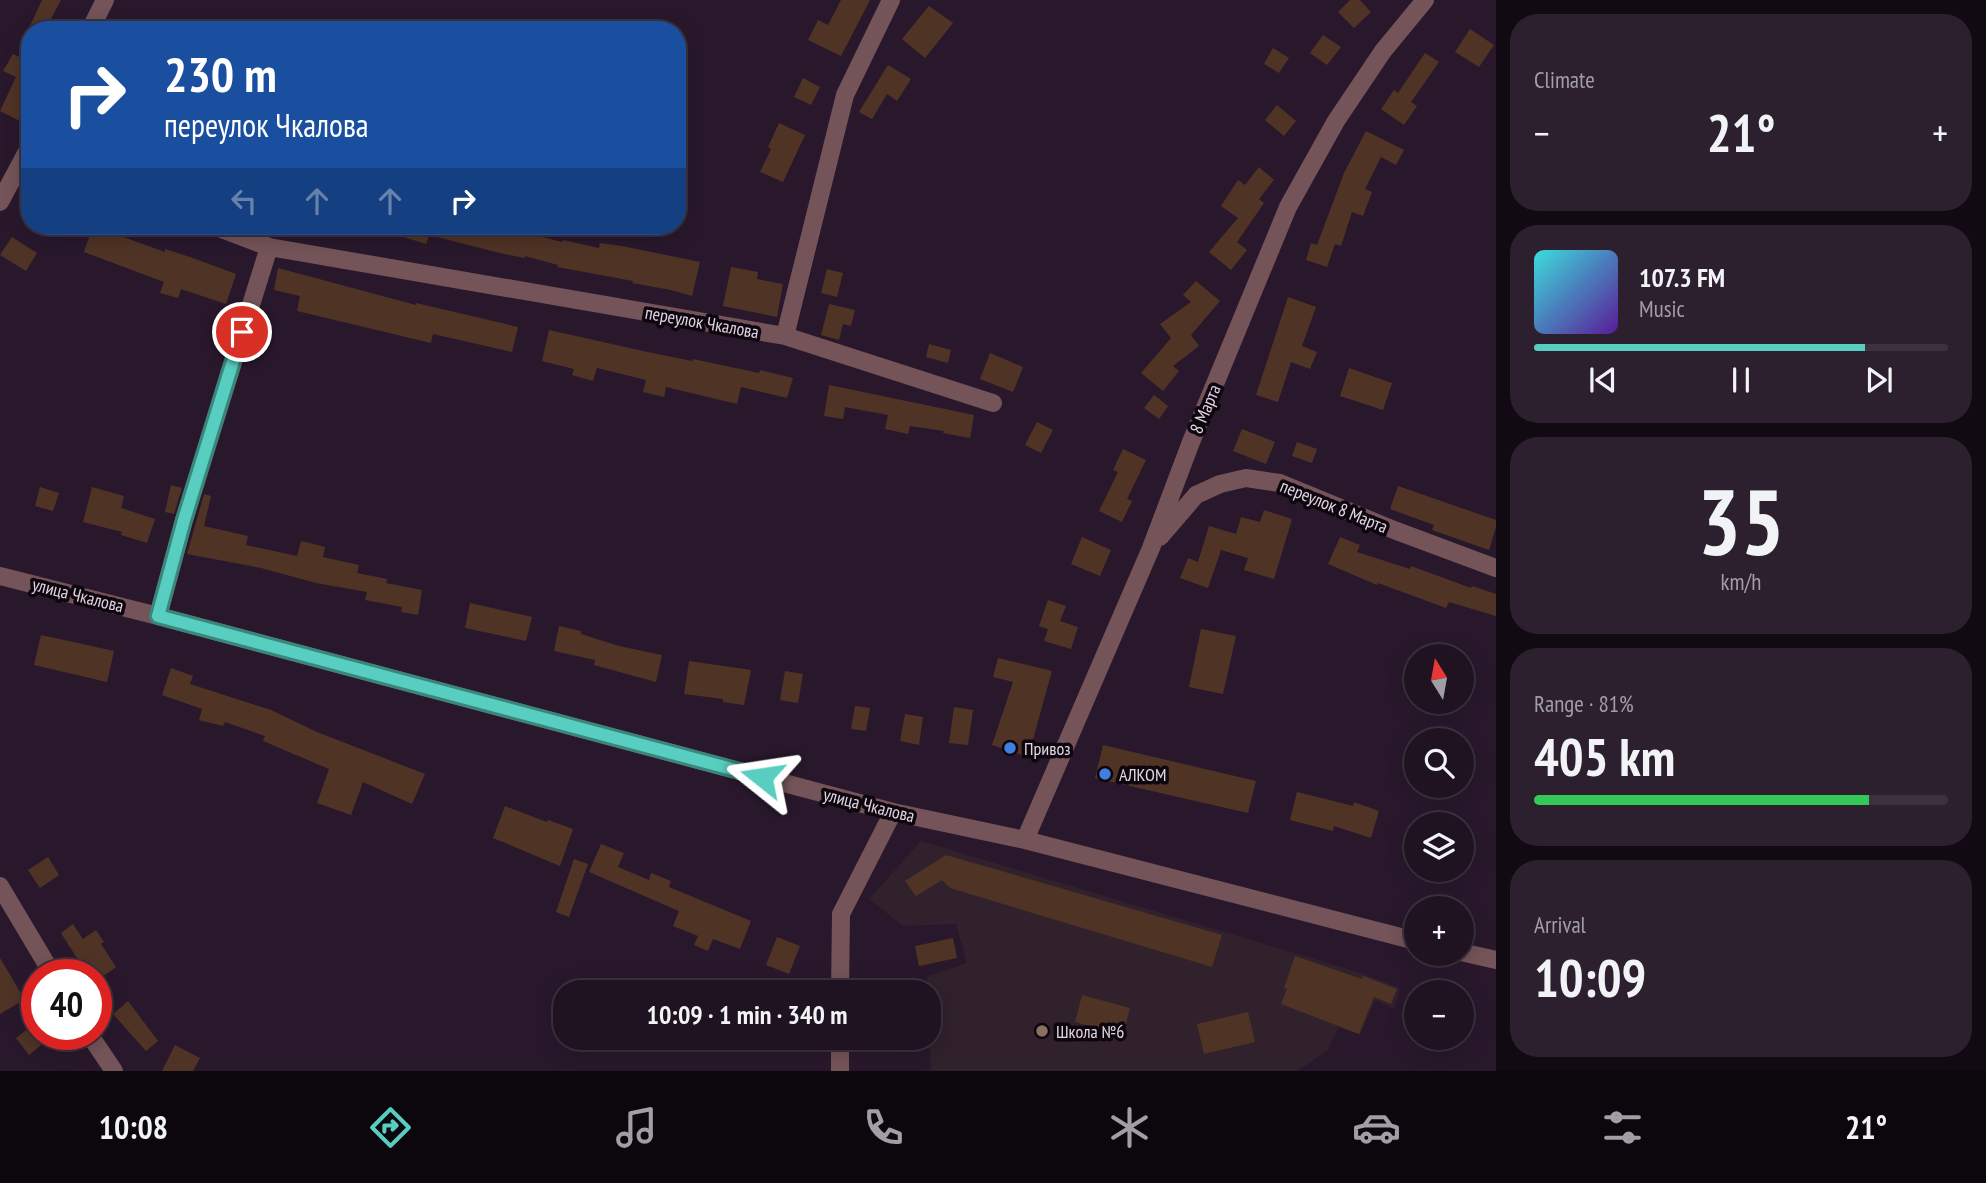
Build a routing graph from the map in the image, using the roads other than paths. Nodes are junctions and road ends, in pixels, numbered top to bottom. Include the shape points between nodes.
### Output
1 (105, 0) edge
2 (891, 0) edge
3 (1425, 0) edge
4 (94, 21) edge
5 (21, 163) edge
6 (0, 202) edge
7 (238, 235) edge
8 (269, 247) junction
9 (785, 336) junction
10 (993, 403) dead end
11 (1151, 548) junction
12 (1496, 568) edge
13 (0, 576) edge
14 (158, 616) junction
15 (893, 812) junction
16 (1025, 840) junction
17 (0, 886) edge
18 (1404, 938) edge
19 (1474, 954) edge
20 (43, 959) edge
21 (1496, 960) edge
22 (841, 980) edge
23 (100, 1050) edge
24 (840, 1050) edge
25 (114, 1071) edge
26 (840, 1071) edge

1 - 4 street
2 - 9 street via 845,96
3 - 11 street, 8 Марта via 1336,121 1288,207
5 - 6 street
7 - 8 street, переулок Чкалова
8 - 9 street, переулок Чкалова
8 - 14 street
9 - 10 street, переулок Чкалова
11 - 12 street, переулок 8 Марта via 1196,495 1246,478 1280,483
11 - 16 street, 8 Марта
13 - 14 street, улица Чкалова
14 - 15 street, улица Чкалова
15 - 16 street, улица Чкалова
15 - 22 street via 841,915
16 - 18 street, улица Чкалова
17 - 20 street
19 - 21 street
23 - 25 street
24 - 26 street

